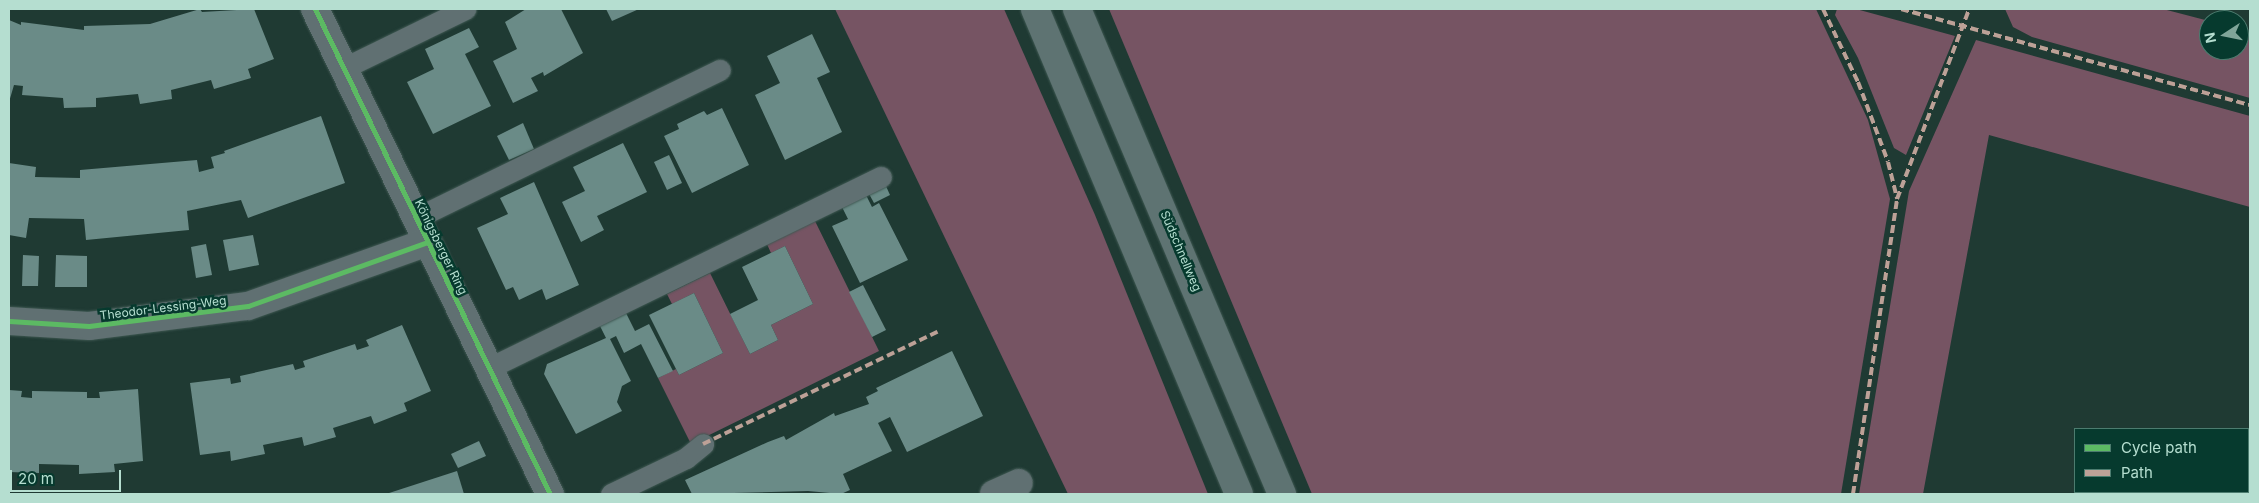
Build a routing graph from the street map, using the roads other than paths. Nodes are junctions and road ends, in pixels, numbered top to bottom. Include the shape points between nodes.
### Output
1 (315, 9) edge
2 (465, 9) edge
3 (1035, 9) edge
4 (1077, 9) edge
5 (344, 68) junction
6 (720, 70) dead end
7 (881, 177) dead end
8 (422, 230) junction
9 (9, 321) edge
10 (489, 368) junction
11 (703, 444) dead end
12 (1019, 483) dead end
13 (550, 494) edge
14 (611, 494) edge
15 (994, 494) edge
16 (1239, 494) edge
17 (1282, 494) edge

1 - 5 street, Königsberger Ring
2 - 5 lane
3 - 16 highway
4 - 17 highway, Südschnellweg
5 - 8 street, Königsberger Ring
6 - 8 lane, Königsberger Ring
7 - 10 lane
8 - 9 street, Theodor-Lessing-Weg via 248,306 90,326
8 - 10 street, Königsberger Ring
10 - 13 street, Königsberger Ring
11 - 14 lane via 686,458
12 - 15 street

